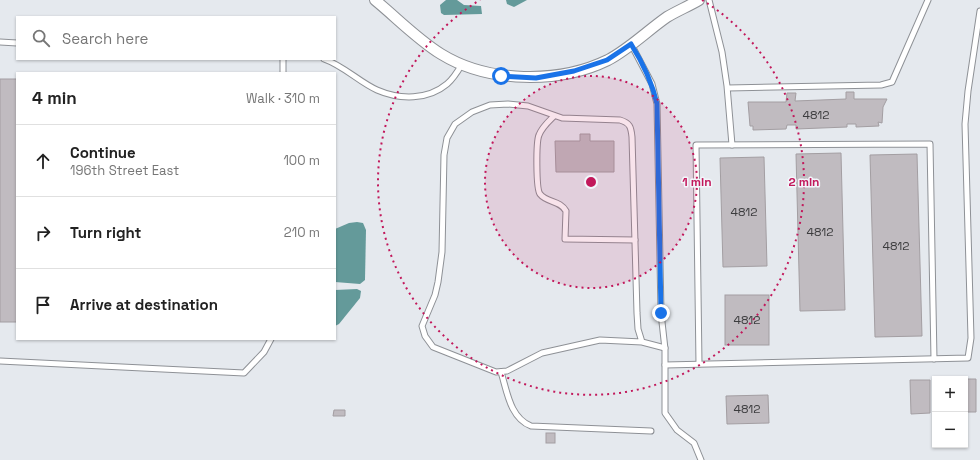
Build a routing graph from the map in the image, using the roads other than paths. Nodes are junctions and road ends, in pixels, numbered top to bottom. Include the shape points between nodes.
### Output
1 (375, 0) edge
2 (699, 0) edge
3 (709, 0) edge
4 (928, 0) edge
5 (980, 12) edge
6 (0, 42) edge
7 (16, 43) edge
8 (631, 44) junction
9 (283, 60) edge
10 (326, 60) edge
11 (462, 64) junction
12 (283, 72) edge
13 (728, 88) junction
14 (554, 116) junction
15 (732, 145) junction
16 (635, 240) junction
17 (270, 340) edge
18 (642, 342) junction
19 (665, 348) junction
20 (934, 359) junction
21 (0, 361) edge
22 (699, 364) junction
23 (666, 365) junction
24 (501, 372) junction
25 (651, 431) dead end
26 (701, 460) edge

1 - 11 street via 420,40 442,55
2 - 8 street via 668,16
3 - 13 lane
4 - 13 lane via 892,82 881,85
5 - 20 lane via 965,124 971,338 968,358
6 - 7 lane
8 - 11 street via 607,60 574,71 536,78 501,76
8 - 19 lane via 652,84 657,104 661,313
9 - 12 lane
10 - 11 lane via 377,90 406,96 421,96 436,91 448,84
13 - 15 lane
14 - 16 lane via 620,120 632,128
14 - 16 lane via 539,135 538,190 545,198 558,203 566,211 565,239
14 - 24 lane via 528,106 490,105 472,112 455,124 447,138 444,155 442,252 435,295 422,326 423,331 433,347
15 - 20 lane via 930,144
15 - 22 lane via 696,145
16 - 18 lane via 638,328
17 - 21 lane via 264,352 244,373
18 - 19 lane
18 - 24 lane via 600,340 542,354
19 - 23 lane
20 - 22 lane
22 - 23 lane
23 - 26 lane via 666,413 677,430 694,443
24 - 25 lane via 515,412 519,419 531,426

